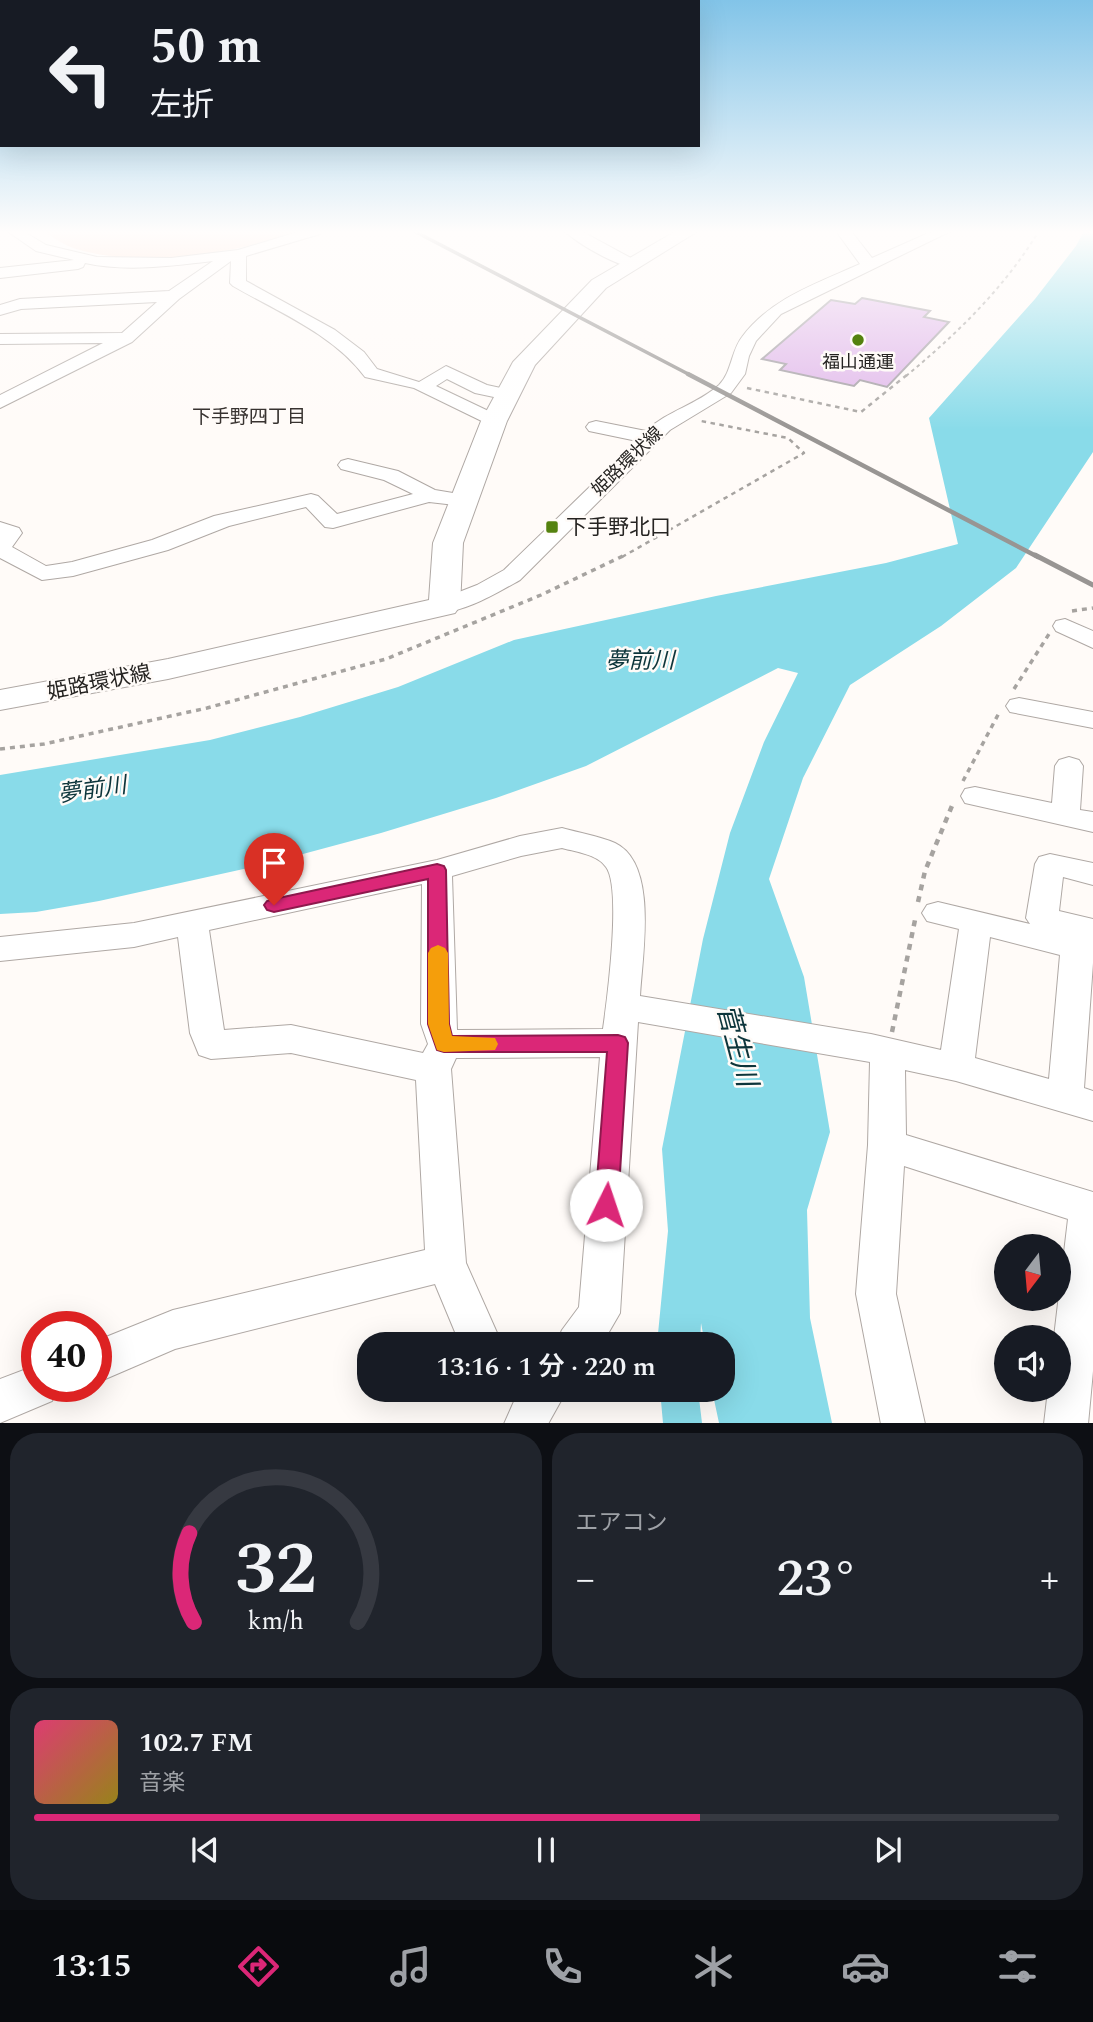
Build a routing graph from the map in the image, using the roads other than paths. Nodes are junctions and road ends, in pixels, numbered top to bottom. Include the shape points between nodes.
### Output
1 (72, 297) edge
2 (143, 297) edge
3 (171, 297) edge
4 (264, 297) edge
5 (586, 297) edge
6 (799, 297) edge
7 (68, 301) junction
8 (0, 310) edge
9 (126, 338) junction
10 (0, 339) edge
11 (411, 383) dead end
12 (508, 395) junction
13 (0, 402) edge
14 (494, 421) junction
15 (596, 427) dead end
16 (650, 438) junction
17 (348, 465) dead end
18 (429, 496) junction
19 (464, 500) junction
20 (0, 528) edge
21 (444, 606) junction
22 (1065, 626) dead end
23 (1093, 641) edge
24 (0, 700) edge
25 (1018, 706) dead end
26 (1093, 720) edge
27 (1069, 766) dead end
28 (975, 796) dead end
29 (1065, 816) junction
30 (1093, 822) edge
31 (437, 870) junction
32 (1093, 874) edge
33 (938, 913) dead end
34 (976, 922) junction
35 (192, 923) junction
36 (1088, 943) edge
37 (0, 950) edge
38 (633, 1007) junction
39 (618, 1043) junction
40 (880, 1050) junction
41 (439, 1057) junction
42 (956, 1067) junction
43 (1079, 1102) edge
44 (887, 1145) junction
45 (446, 1263) junction
46 (476, 1332) edge
47 (586, 1332) edge
48 (112, 1355) edge
49 (21, 1392) edge
50 (0, 1401) edge
51 (902, 1423) edge
52 (1066, 1423) edge

1 - 7 street
2 - 7 street
3 - 9 street
4 - 11 street via 329,334 358,356 371,373
5 - 12 main road via 525,362
6 - 16 street, 姫路環状線 via 775,311 749,339 726,389
7 - 8 street
9 - 10 street
9 - 13 street
12 - 14 main road
12 - 14 street via 481,389 446,370 423,387
14 - 19 main road
15 - 16 street
16 - 21 street, 姫路環状線 via 512,575
17 - 18 street via 398,479
18 - 19 street
18 - 20 street via 333,522 311,500 222,521 160,545 73,569 42,573 0,549 11,533
19 - 21 main road via 448,543
21 - 24 main road, 姫路環状線 via 99,684
22 - 23 street
25 - 26 street
27 - 29 street
28 - 29 street
29 - 30 street
31 - 35 street
31 - 38 street via 562,838 587,843 617,859 626,876 629,903
31 - 41 street
32 - 36 street via 1050,864 1042,918
33 - 34 street
34 - 36 street
34 - 42 street
35 - 37 street via 134,935
35 - 41 street via 209,1039 291,1039
36 - 43 street
38 - 39 street
38 - 40 street
39 - 41 street
39 - 47 street via 599,1313
40 - 42 street
40 - 44 street
41 - 45 street
42 - 43 street
44 - 51 street via 876,1294
44 - 52 street via 1089,1208
45 - 46 street
45 - 48 street via 173,1330
49 - 50 street

